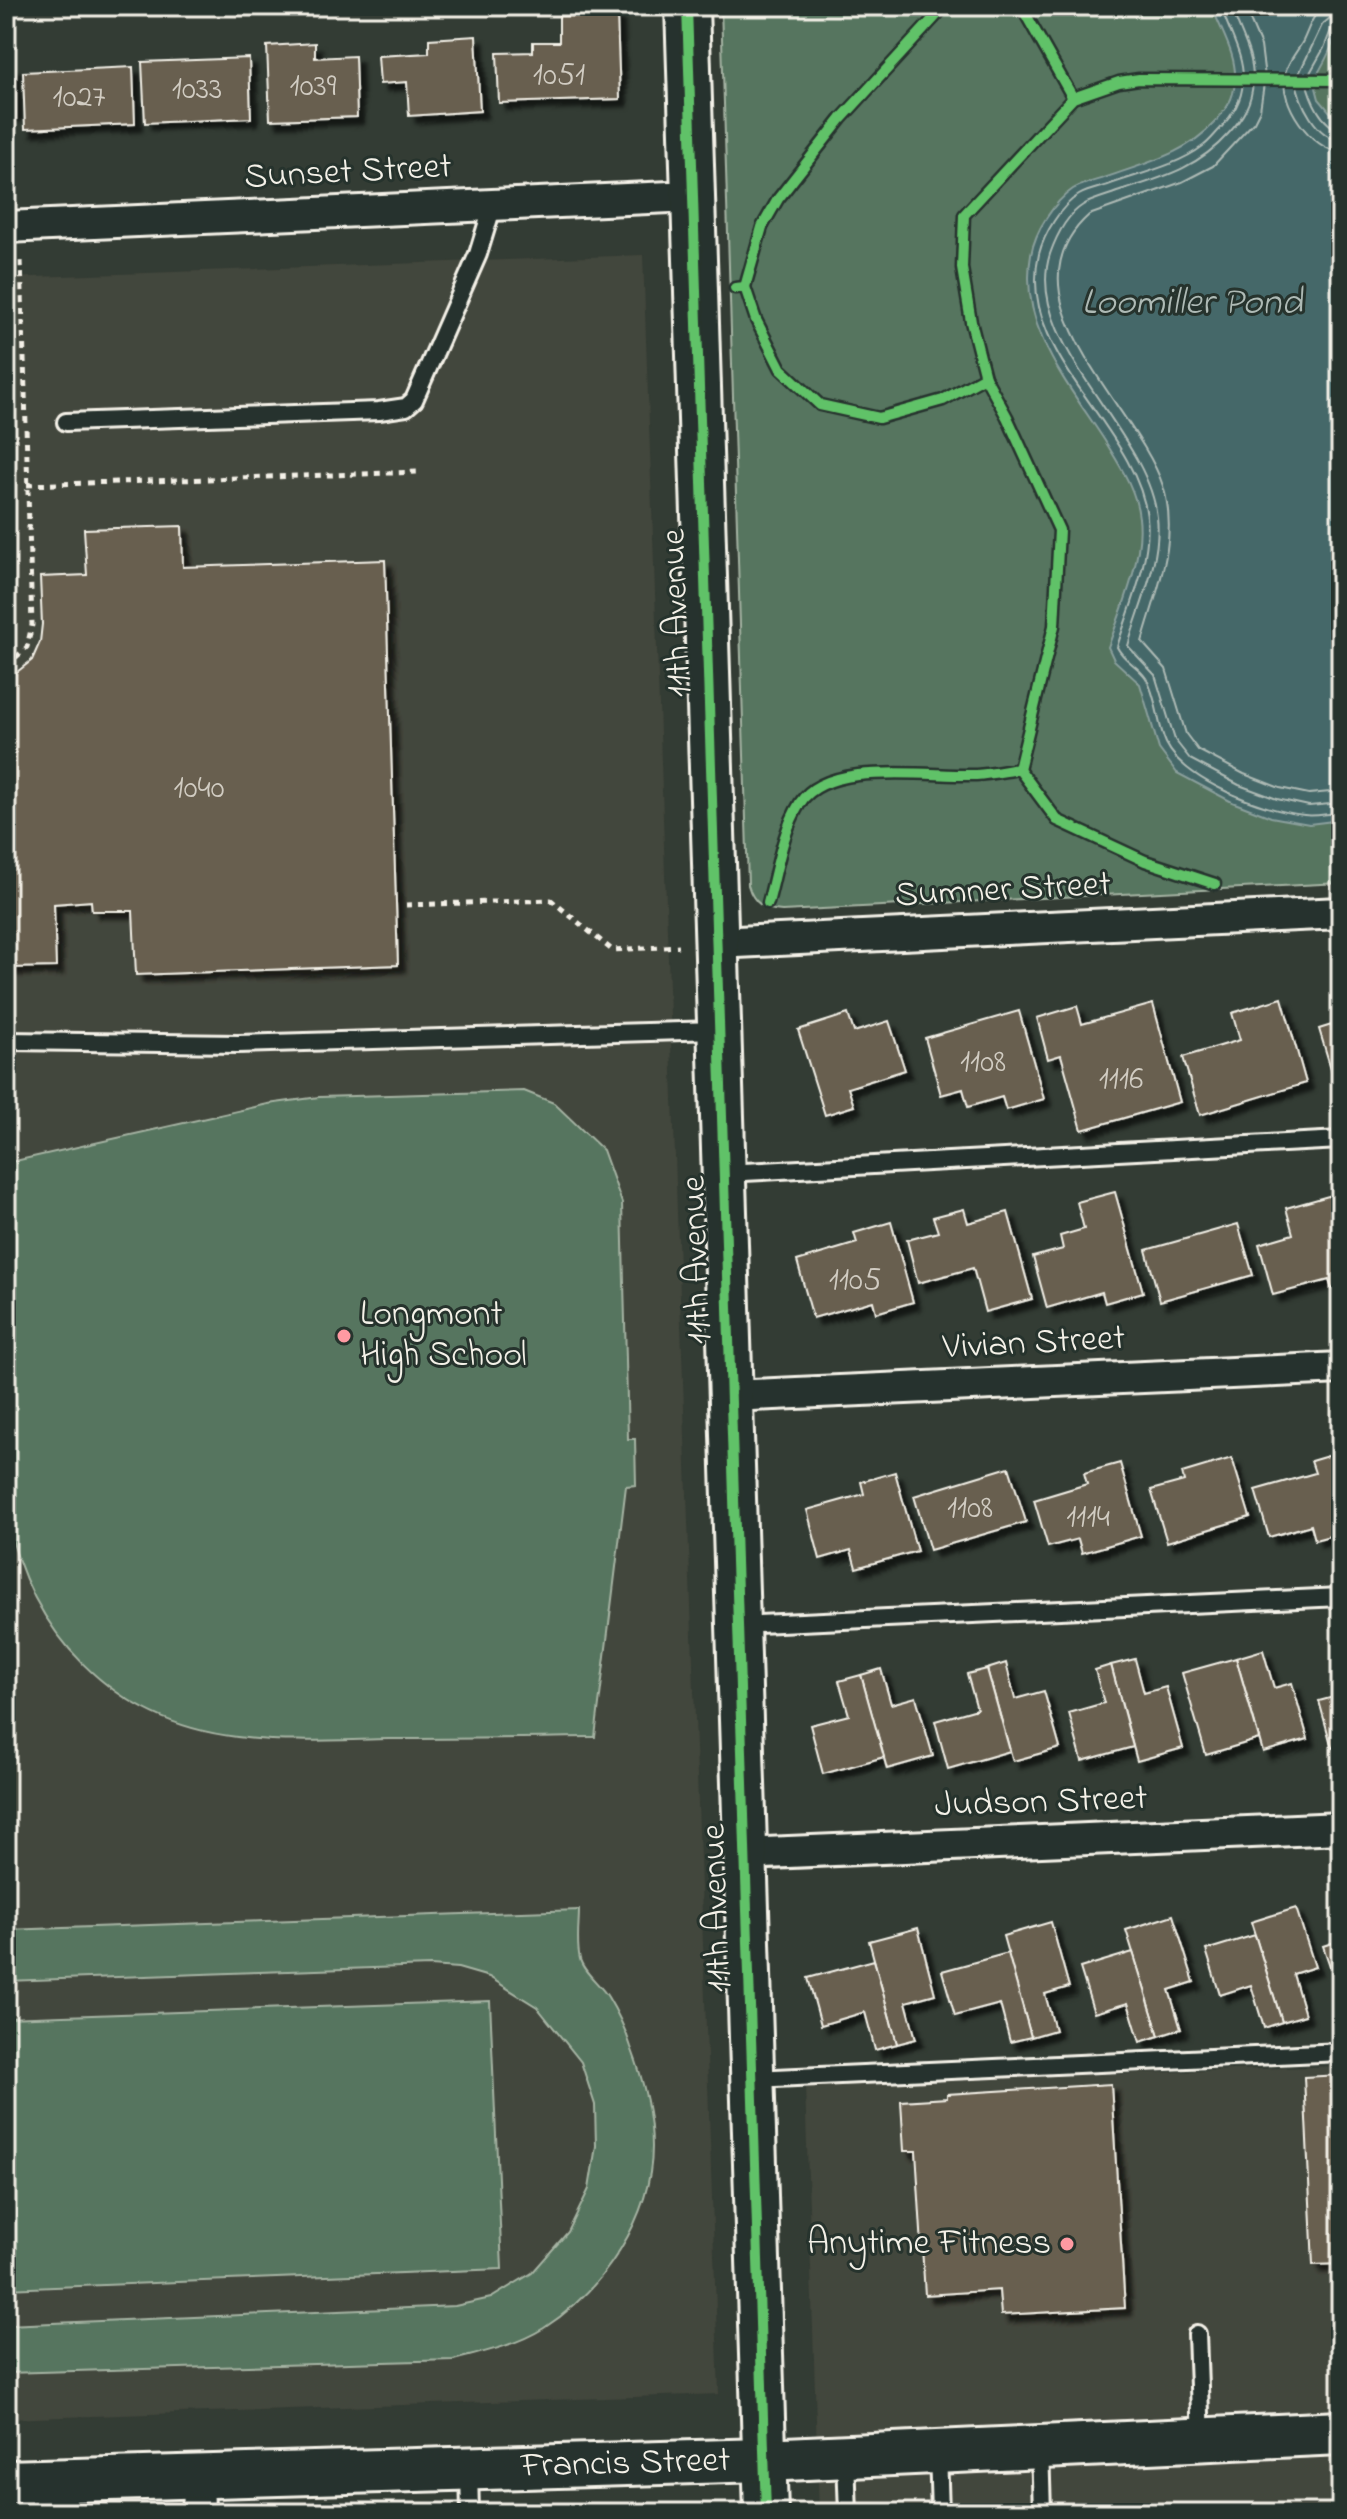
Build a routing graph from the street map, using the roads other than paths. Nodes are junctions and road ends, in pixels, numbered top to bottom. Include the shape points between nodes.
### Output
1 (687, 6) edge
2 (693, 196) junction
3 (493, 205) junction
4 (13, 227) edge
5 (66, 422) dead end
6 (1341, 913) edge
7 (716, 943) junction
8 (719, 1030) junction
9 (6, 1041) edge
10 (1341, 1140) edge
11 (723, 1174) junction
12 (1341, 1368) edge
13 (730, 1396) junction
14 (1341, 1597) edge
15 (737, 1625) junction
16 (1341, 1828) edge
17 (744, 1854) junction
18 (1341, 2052) edge
19 (751, 2079) junction
20 (1197, 2334) dead end
21 (1341, 2433) edge
22 (1201, 2440) junction
23 (1040, 2447) junction
24 (938, 2452) junction
25 (846, 2457) junction
26 (764, 2460) junction
27 (469, 2468) junction
28 (6, 2482) edge
29 (198, 2494) edge
30 (470, 2513) edge
31 (766, 2513) edge
32 (848, 2513) edge
33 (940, 2513) edge
34 (1042, 2513) edge

1 - 2 street, 11th Avenue
2 - 3 street, Sunset Street
2 - 7 street, 11th Avenue
3 - 4 street, Sunset Street
3 - 5 lane via 478,254 414,400 406,407
6 - 7 street, Sumner Street
7 - 8 street, 11th Avenue
8 - 9 lane via 238,1044
8 - 11 street, 11th Avenue
10 - 11 lane
11 - 13 street, 11th Avenue
12 - 13 street, Vivian Street
13 - 15 street, 11th Avenue
14 - 15 lane
15 - 17 street, 11th Avenue
16 - 17 street, Judson Street
17 - 19 street, 11th Avenue
18 - 19 lane
19 - 26 street, 11th Avenue
20 - 22 lane
21 - 22 street, Francis Street
22 - 23 street, Francis Street
23 - 24 street, Francis Street
23 - 34 lane
24 - 25 street, Francis Street
24 - 33 lane
25 - 26 street, Francis Street
25 - 32 lane
26 - 27 street, Francis Street
26 - 31 street, 11th Avenue
27 - 29 street, Francis Street
27 - 30 lane
28 - 29 street, Francis Street

